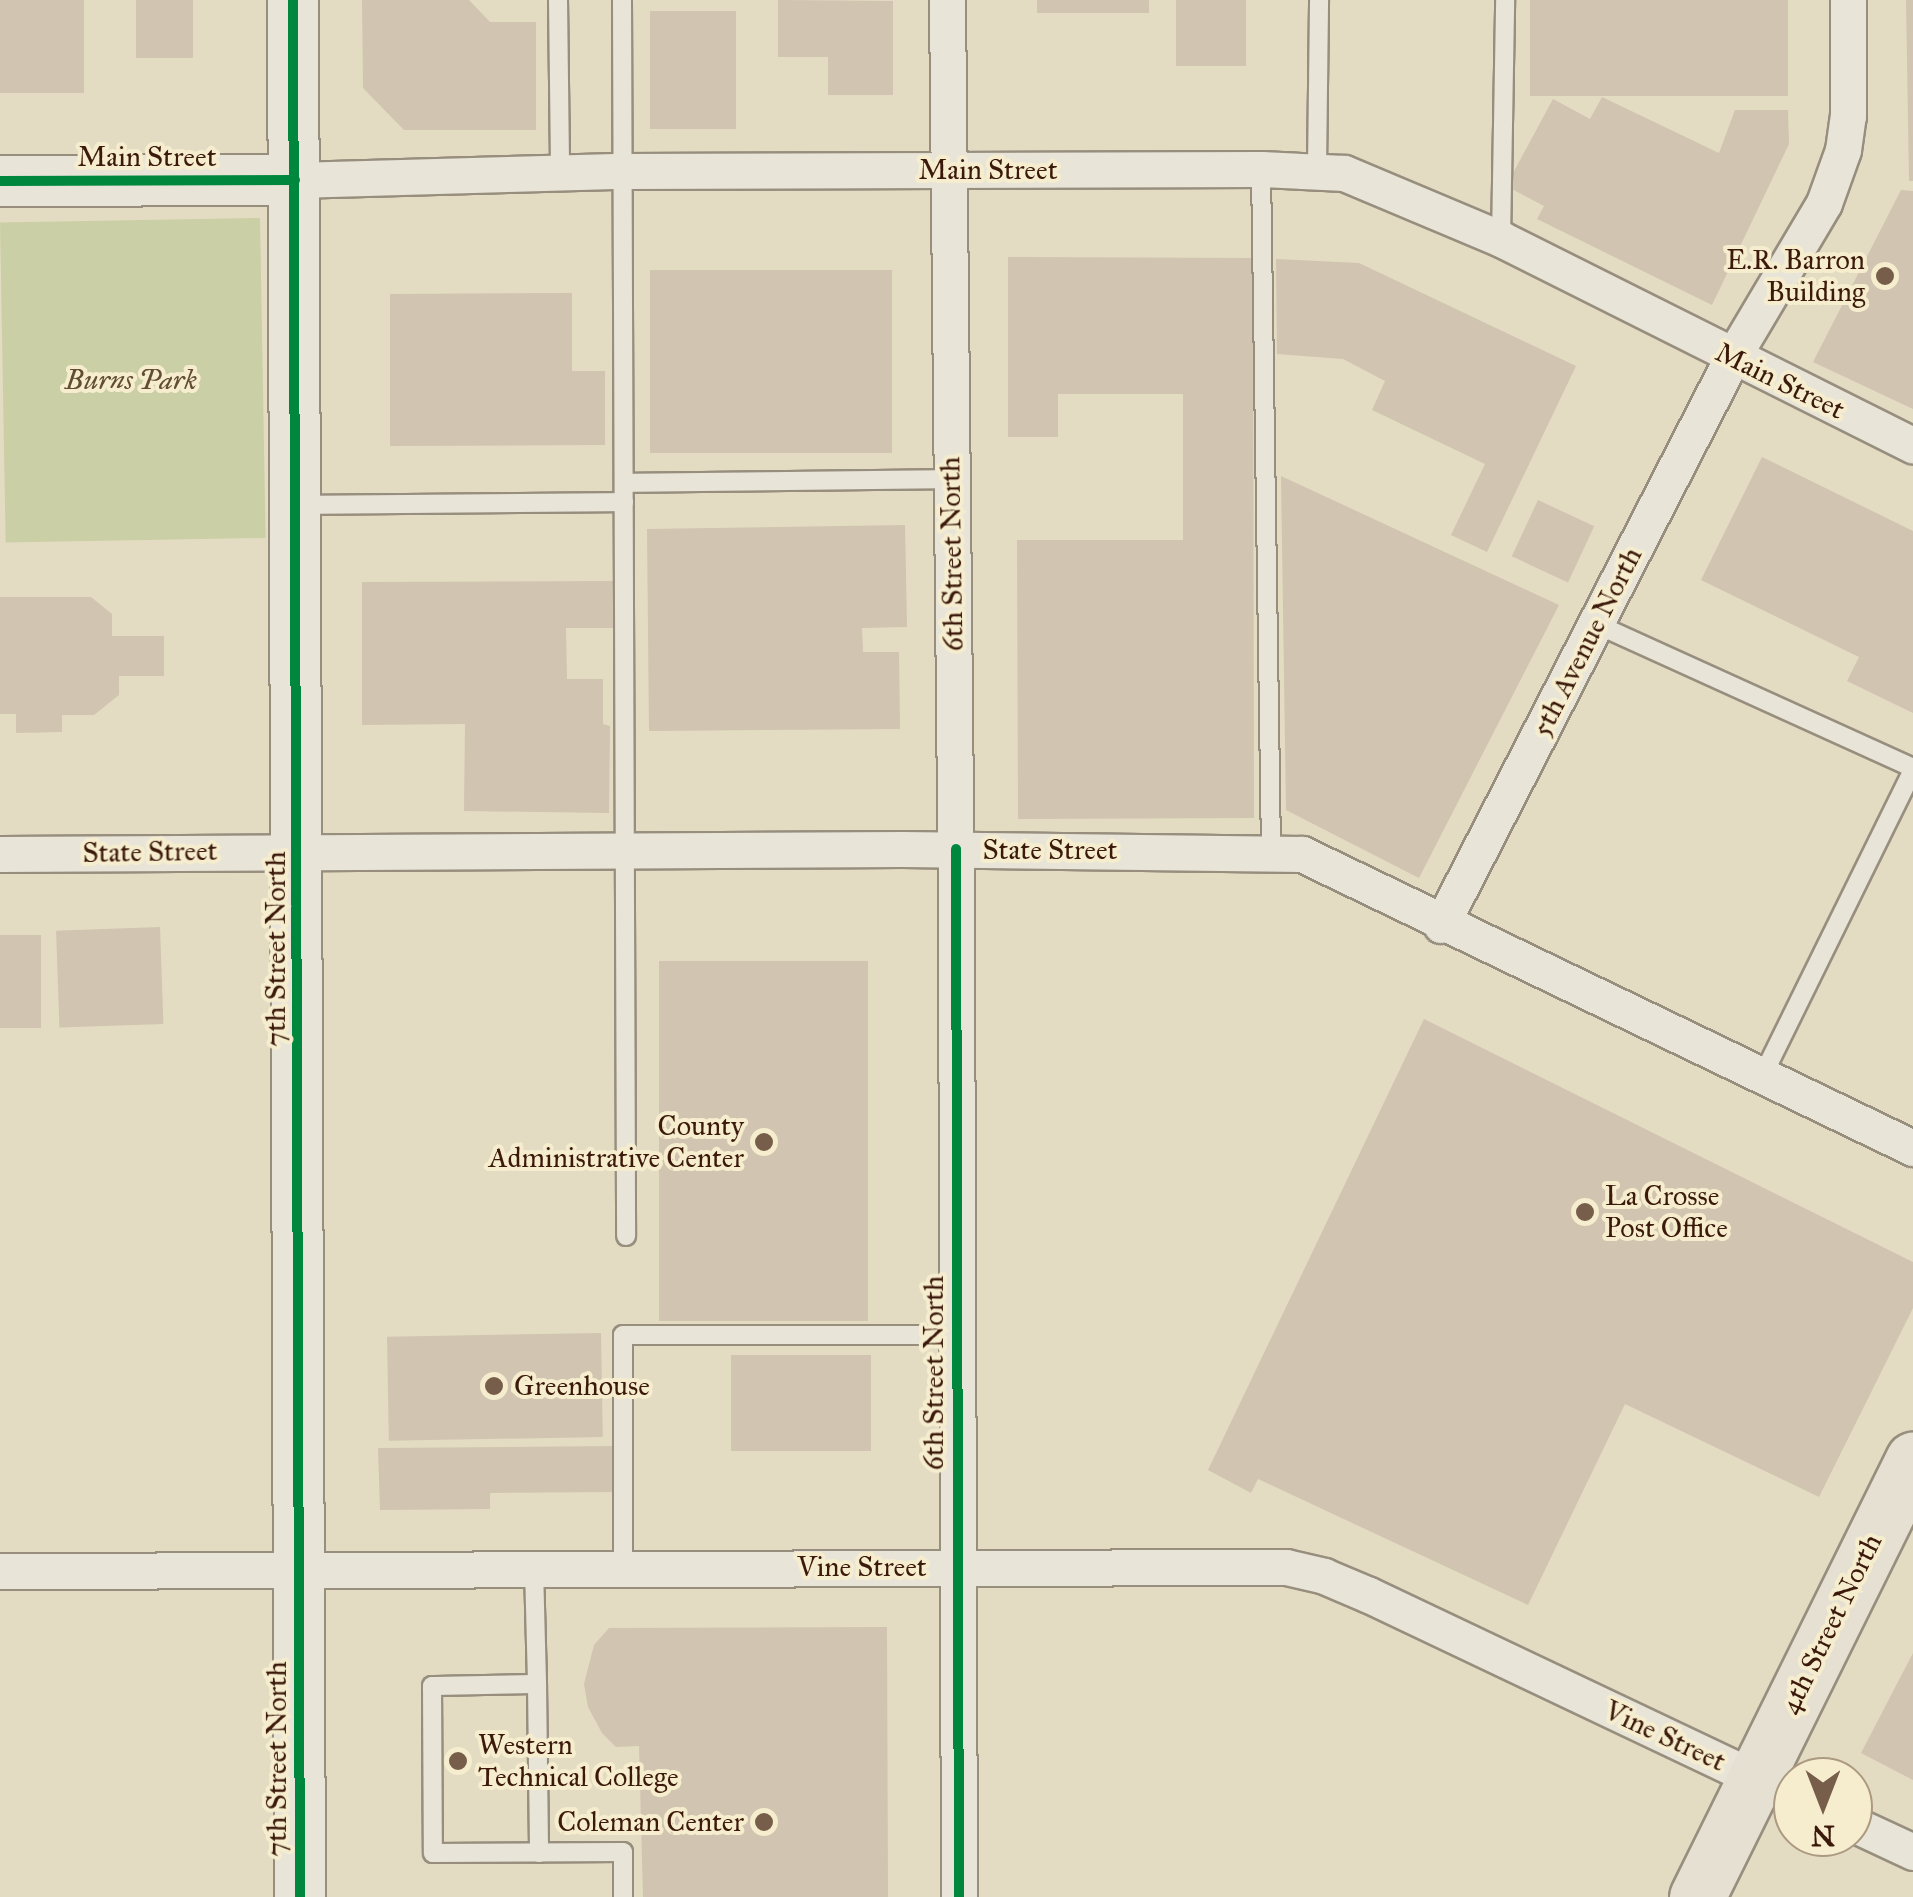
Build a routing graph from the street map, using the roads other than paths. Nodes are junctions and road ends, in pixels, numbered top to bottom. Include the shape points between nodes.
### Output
1 (293, 0) edge
2 (558, 0) edge
3 (622, 0) edge
4 (947, 0) edge
5 (1319, 0) edge
6 (1505, 0) edge
7 (1848, 0) edge
8 (1261, 169) junction
9 (1317, 170) junction
10 (623, 171) junction
11 (947, 171) junction
12 (560, 173) junction
13 (0, 180) edge
14 (295, 180) junction
15 (1501, 239) junction
16 (1732, 358) junction
17 (1913, 445) edge
18 (952, 480) junction
19 (624, 492) junction
20 (296, 505) junction
21 (1596, 624) junction
22 (1913, 769) edge
23 (956, 849) junction
24 (298, 850) junction
25 (625, 850) junction
26 (1271, 852) junction
27 (0, 854) edge
28 (1440, 925) junction
29 (1762, 1077) junction
30 (1913, 1148) edge
31 (626, 1236) dead end
32 (956, 1336) junction
33 (1913, 1459) edge
34 (958, 1567) junction
35 (534, 1568) junction
36 (623, 1568) junction
37 (298, 1569) junction
38 (0, 1570) edge
39 (538, 1684) junction
40 (1788, 1757) edge
41 (1773, 1786) edge
42 (1773, 1790) edge
43 (1873, 1833) edge
44 (1913, 1852) edge
45 (539, 1853) junction
46 (300, 1897) edge
47 (623, 1897) edge
48 (959, 1897) edge
49 (1697, 1897) edge

1 - 14 main road, 7th Street North
2 - 12 lane
3 - 10 lane
4 - 11 street, 6th Street North
5 - 9 lane
6 - 15 lane
7 - 16 street, 5th Avenue North via 1843,150 1824,203
8 - 9 street, Main Street
8 - 11 street, Main Street
8 - 26 lane
9 - 15 street, Main Street via 1368,180
10 - 11 street, Main Street
10 - 12 street, Main Street
10 - 19 lane
11 - 18 street, 6th Street North
12 - 14 street, Main Street
13 - 14 main road, Main Street
14 - 20 main road, 7th Street North
15 - 16 street, Main Street
16 - 17 street, Main Street
16 - 21 street, 5th Avenue North
18 - 19 lane
18 - 23 street, 6th Street North
19 - 20 lane
19 - 25 lane
20 - 24 main road, 7th Street North
21 - 22 lane
21 - 28 street, 5th Avenue North
22 - 29 lane
23 - 25 street, State Street
23 - 26 street, State Street
23 - 32 street, 6th Street North
24 - 25 street, State Street
24 - 27 street, State Street
24 - 37 main road, 7th Street North
25 - 31 lane
26 - 28 street, State Street via 1302,854
28 - 29 street, State Street
29 - 30 street, State Street
32 - 34 street, 6th Street North
32 - 36 lane via 623,1335
33 - 40 highway, 4th Street North
34 - 36 street, Vine Street
34 - 41 street, Vine Street via 1241,1565 1324,1576
34 - 48 street, 6th Street North
35 - 36 street, Vine Street
35 - 37 street, Vine Street
35 - 39 lane
37 - 38 street, Vine Street
37 - 46 main road, 7th Street North
39 - 45 lane
39 - 45 lane via 432,1686 433,1853
42 - 49 highway, 4th Street North
43 - 44 street
45 - 47 lane via 623,1852

